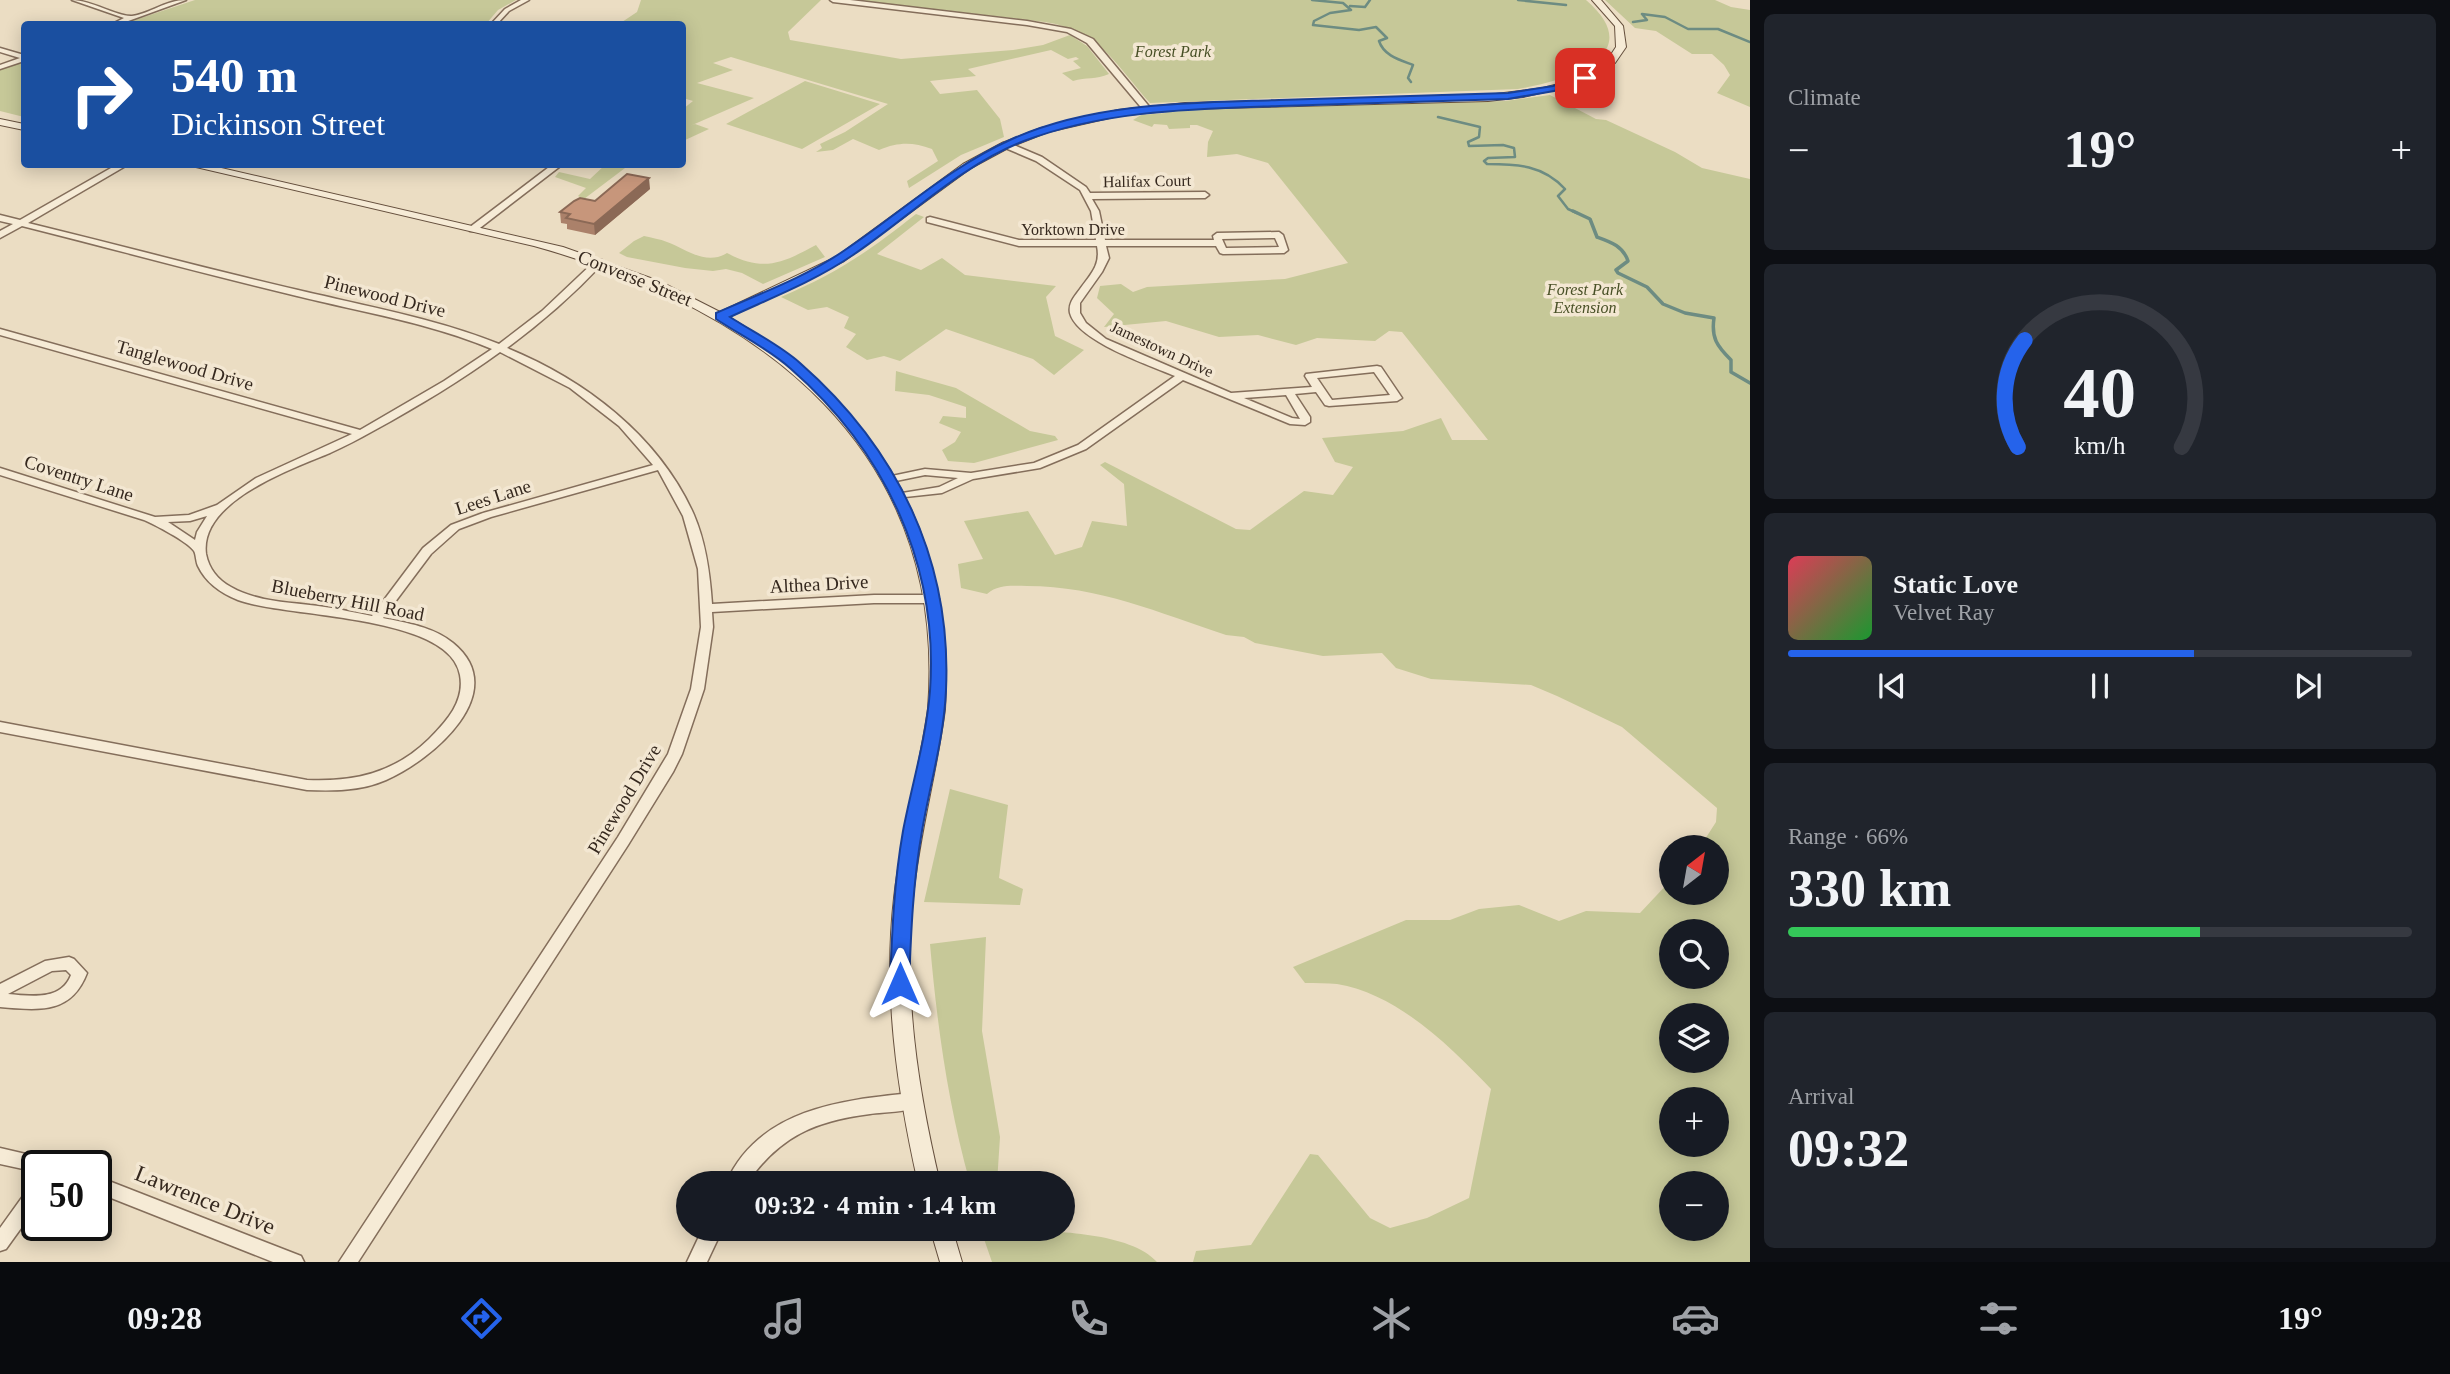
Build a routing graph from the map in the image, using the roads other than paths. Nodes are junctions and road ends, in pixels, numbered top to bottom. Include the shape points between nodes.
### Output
1 (75, 0) edge
2 (183, 0) edge
3 (526, 0) edge
4 (833, 0) edge
5 (1596, 0) edge
6 (130, 18) junction
7 (122, 21) edge
8 (498, 21) edge
9 (0, 50) edge
10 (21, 57) edge
11 (21, 59) edge
12 (0, 68) edge
13 (1148, 110) junction
14 (0, 122) edge
15 (21, 126) edge
16 (1006, 145) junction
17 (118, 168) edge
18 (206, 168) edge
19 (554, 168) edge
20 (1205, 195) dead end
21 (1089, 196) junction
22 (0, 218) edge
23 (930, 219) dead end
24 (21, 223) junction
25 (473, 229) junction
26 (0, 235) edge
27 (1101, 243) junction
28 (1219, 243) junction
29 (599, 262) junction
30 (720, 316) junction
31 (0, 332) edge
32 (499, 348) junction
33 (1182, 376) junction
34 (1320, 389) junction
35 (1289, 392) junction
36 (1226, 396) junction
37 (361, 433) junction
38 (662, 466) junction
39 (0, 471) edge
40 (971, 476) junction
41 (891, 479) junction
42 (900, 496) junction
43 (224, 505) junction
44 (148, 518) junction
45 (199, 549) junction
46 (933, 599) junction
47 (708, 608) junction
48 (375, 620) junction
49 (0, 727) edge
50 (0, 991) edge
51 (0, 1000) edge
52 (912, 1101) junction
53 (0, 1156) edge
54 (21, 1161) edge
55 (745, 1171) edge
56 (927, 1171) edge
57 (112, 1190) edge
58 (21, 1213) edge
59 (706, 1241) edge
60 (945, 1241) edge
61 (0, 1243) edge
62 (295, 1262) edge
63 (348, 1262) edge
64 (696, 1262) edge
65 (951, 1262) edge

1 - 6 street
2 - 6 street
3 - 8 street
4 - 13 street via 1070,31 1090,41
5 - 13 main road via 1619,26 1619,50 1597,72 1554,88 1488,98
6 - 7 street
9 - 10 street
11 - 12 street
13 - 16 main road via 1068,124
14 - 15 main road
16 - 21 street via 1046,163
16 - 30 main road via 967,166 840,258
17 - 24 street
18 - 25 main road, Converse Street
19 - 25 street
20 - 21 street, Halifax Court
21 - 27 street, Jamestown Drive
22 - 24 street, Pinewood Drive
23 - 27 street, Yorktown Drive via 1011,242
24 - 26 street
24 - 32 street, Pinewood Drive via 379,313
25 - 29 main road, Converse Street
27 - 28 street, Yorktown Drive
27 - 33 street, Jamestown Drive via 1101,265 1075,303 1078,319 1104,341
28 - 28 street, Yorktown Drive via 1217,236 1279,235 1284,250 1223,251
29 - 30 main road, Converse Street
29 - 32 street
30 - 41 main road, Converse Street via 772,348 817,384 851,421
31 - 37 street, Tanglewood Drive
32 - 37 street
32 - 38 street, Pinewood Drive via 589,395
33 - 36 street, Jamestown Drive
33 - 40 street via 1076,450 1036,466
34 - 34 street via 1310,376 1377,369 1397,398 1329,403
34 - 35 street
35 - 36 street
35 - 36 street, Jamestown Drive via 1305,422 1290,421
37 - 43 street
38 - 47 street, Pinewood Drive via 679,491 692,527
38 - 48 street, Lees Lane via 455,527 427,551
39 - 44 street, Coventry Lane
40 - 41 street via 925,472
40 - 42 street via 942,490
41 - 42 main road, Converse Street
42 - 46 main road, Converse Street
43 - 44 street, Coventry Lane via 190,518
43 - 45 street via 209,522
44 - 45 street, Coventry Lane
45 - 48 street, Blueberry Hill Road via 209,575 240,596
46 - 47 street, Althea Drive
46 - 52 main road, Converse Street via 939,654 936,718 908,858 899,952
47 - 63 street, Pinewood Drive via 693,702 660,783
48 - 49 street, Blueberry Hill Road via 437,638 459,658 468,681 459,715 435,745 404,766 367,782 307,785
50 - 51 street via 55,963 69,962 79,973 67,992 49,1002
52 - 55 street via 831,1110 807,1118 765,1145
52 - 56 main road, Converse Street
53 - 54 street
57 - 62 street, Lawrence Drive
58 - 61 street
59 - 64 street
60 - 65 main road

